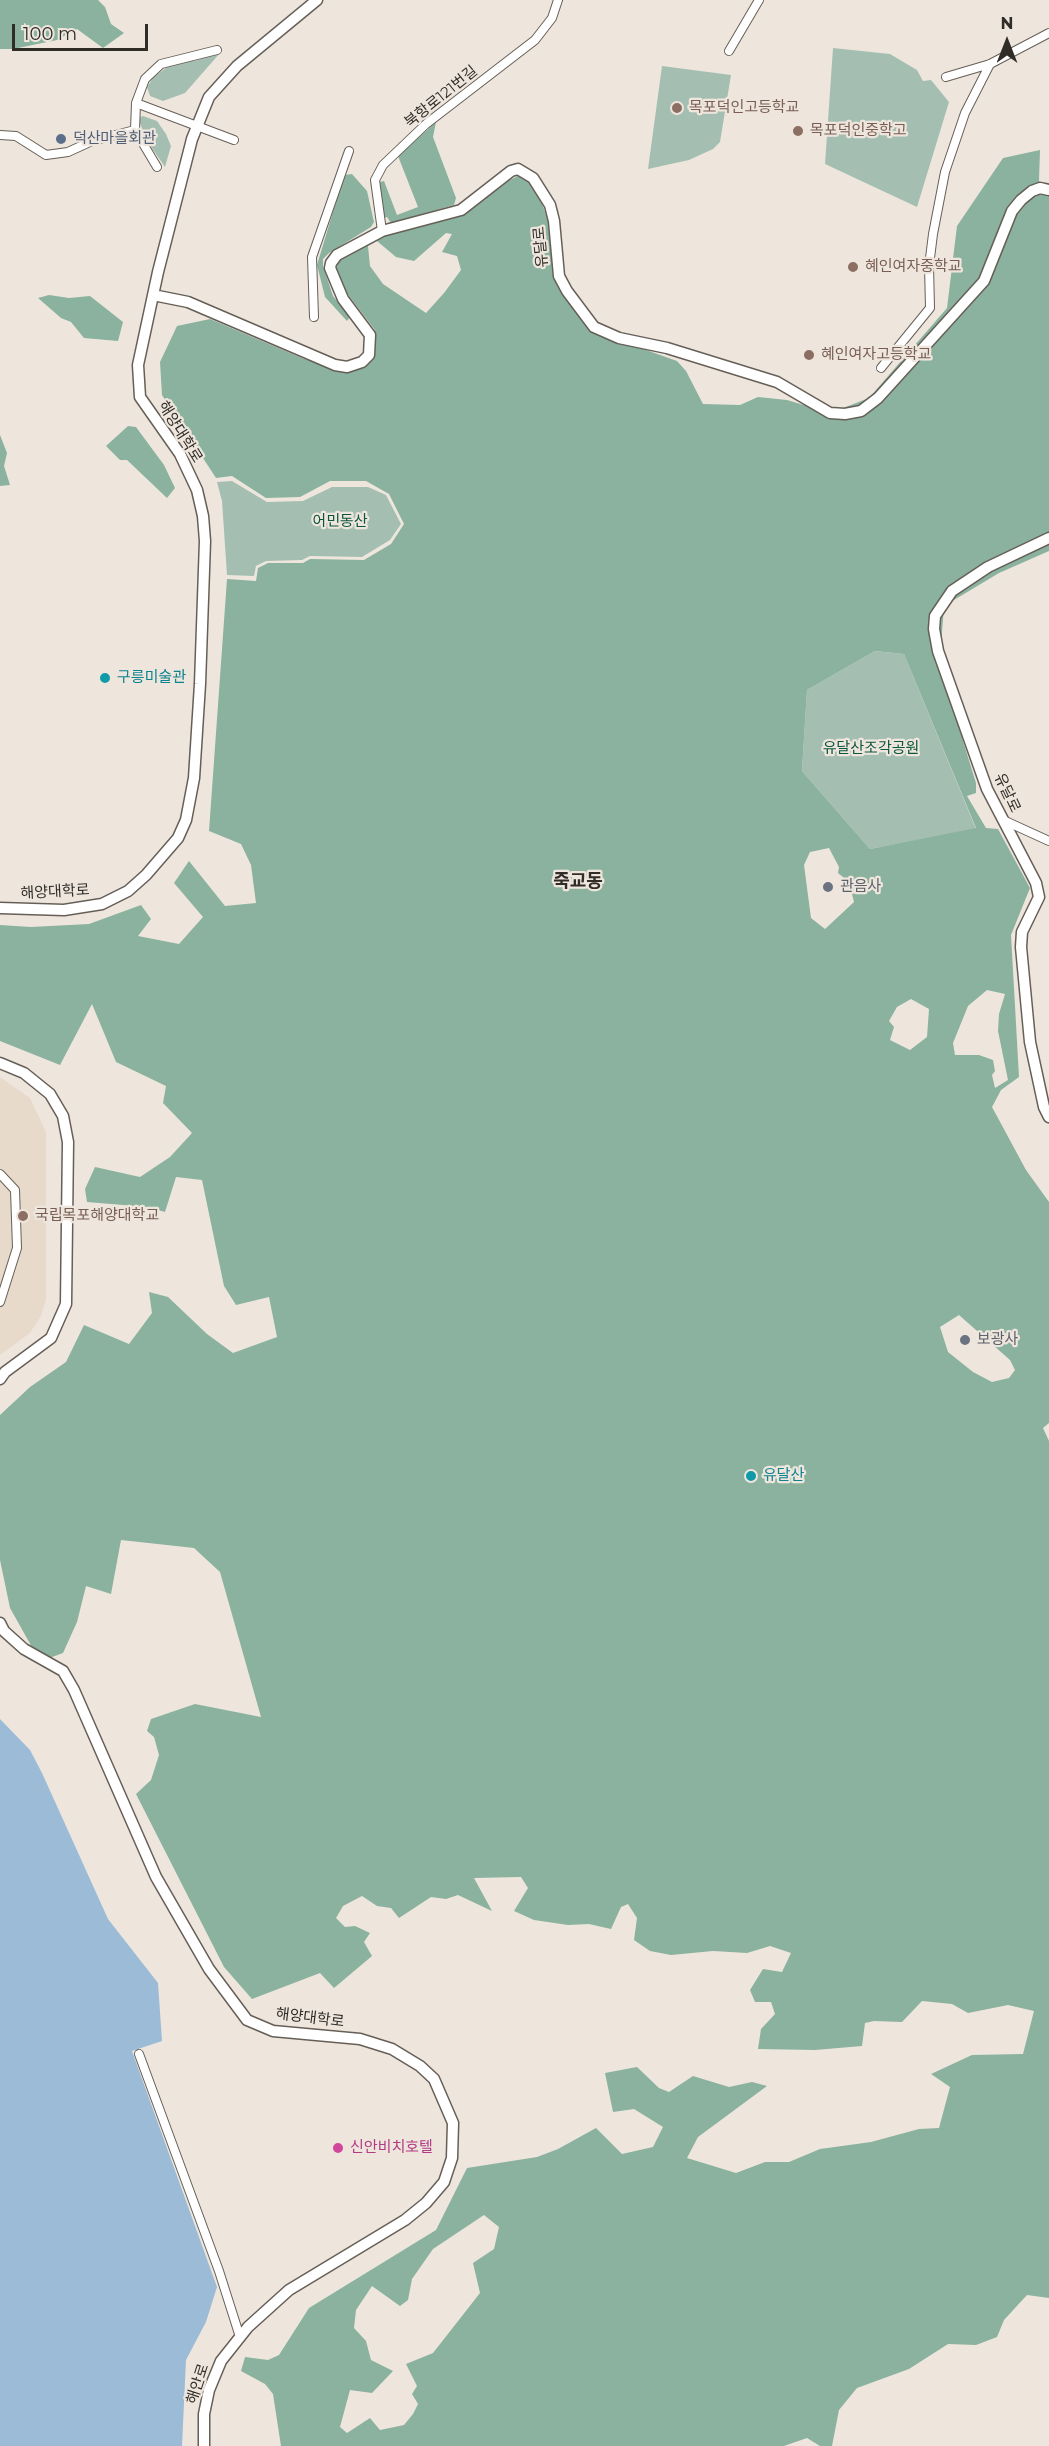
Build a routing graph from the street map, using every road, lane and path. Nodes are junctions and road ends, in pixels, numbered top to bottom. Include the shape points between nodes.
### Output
1 (317, 0) edge
2 (558, 0) edge
3 (759, 0) edge
4 (1049, 33) edge
5 (217, 50) dead end
6 (729, 51) dead end
7 (990, 64) junction
8 (946, 77) dead end
9 (136, 103) junction
10 (196, 128) junction
11 (135, 130) junction
12 (0, 135) edge
13 (234, 141) dead end
14 (349, 151) dead end
15 (157, 167) dead end
16 (1049, 190) edge
17 (381, 231) junction
18 (153, 295) junction
19 (314, 318) dead end
20 (881, 368) dead end
21 (1049, 538) edge
22 (1003, 820) junction
23 (1049, 841) edge
24 (0, 908) edge
25 (0, 1063) edge
26 (1049, 1117) edge
27 (0, 1174) edge
28 (0, 1302) edge
29 (0, 1379) edge
30 (0, 1623) edge
31 (139, 2055) dead end
32 (240, 2337) junction
33 (204, 2446) edge

1 - 10 street, 해양대학로 via 223,80 209,97
2 - 17 street, 북항로121번길 via 552,18 535,40 426,124 383,165 375,180
3 - 6 street
4 - 7 street
5 - 9 street via 161,63 145,79
7 - 8 street
7 - 20 street via 965,113 945,172 929,266 930,308
9 - 10 street
9 - 11 street
10 - 13 street
10 - 18 street, 해양대학로
11 - 12 street via 68,152 46,155 16,136
11 - 15 street
14 - 19 street via 312,257
16 - 17 street, 유달로 via 1040,188 1021,200 1012,211 984,281 878,398 861,411 845,414 830,413 777,382 667,348 619,338 594,327 559,276 550,205 525,171 511,171 461,210
17 - 18 street, 유달로 via 337,255 331,263 343,299 370,335 369,355 347,367 326,362 188,302
18 - 24 street, 해양대학로 via 138,365 140,397 180,454 197,490 205,541 195,766 186,820 178,838 146,875 128,891 102,904 64,910
21 - 22 street, 유달로 via 988,567 952,591 935,616 938,651 987,789
22 - 23 street
22 - 26 street, 유달로 via 1036,883 1039,897 1022,932 1021,946 1030,1042
25 - 29 street via 24,1073 50,1094 63,1116 68,1153 66,1304 51,1338
27 - 28 street via 15,1190 17,1248
30 - 32 street, 해양대학로 via 24,1649 63,1671 156,1877 209,1969 247,2020 273,2031 360,2039 392,2049 434,2079 453,2123 452,2158 444,2182 426,2203 405,2220 290,2290
31 - 32 street
32 - 33 street, 해안로 via 221,2361 209,2390

